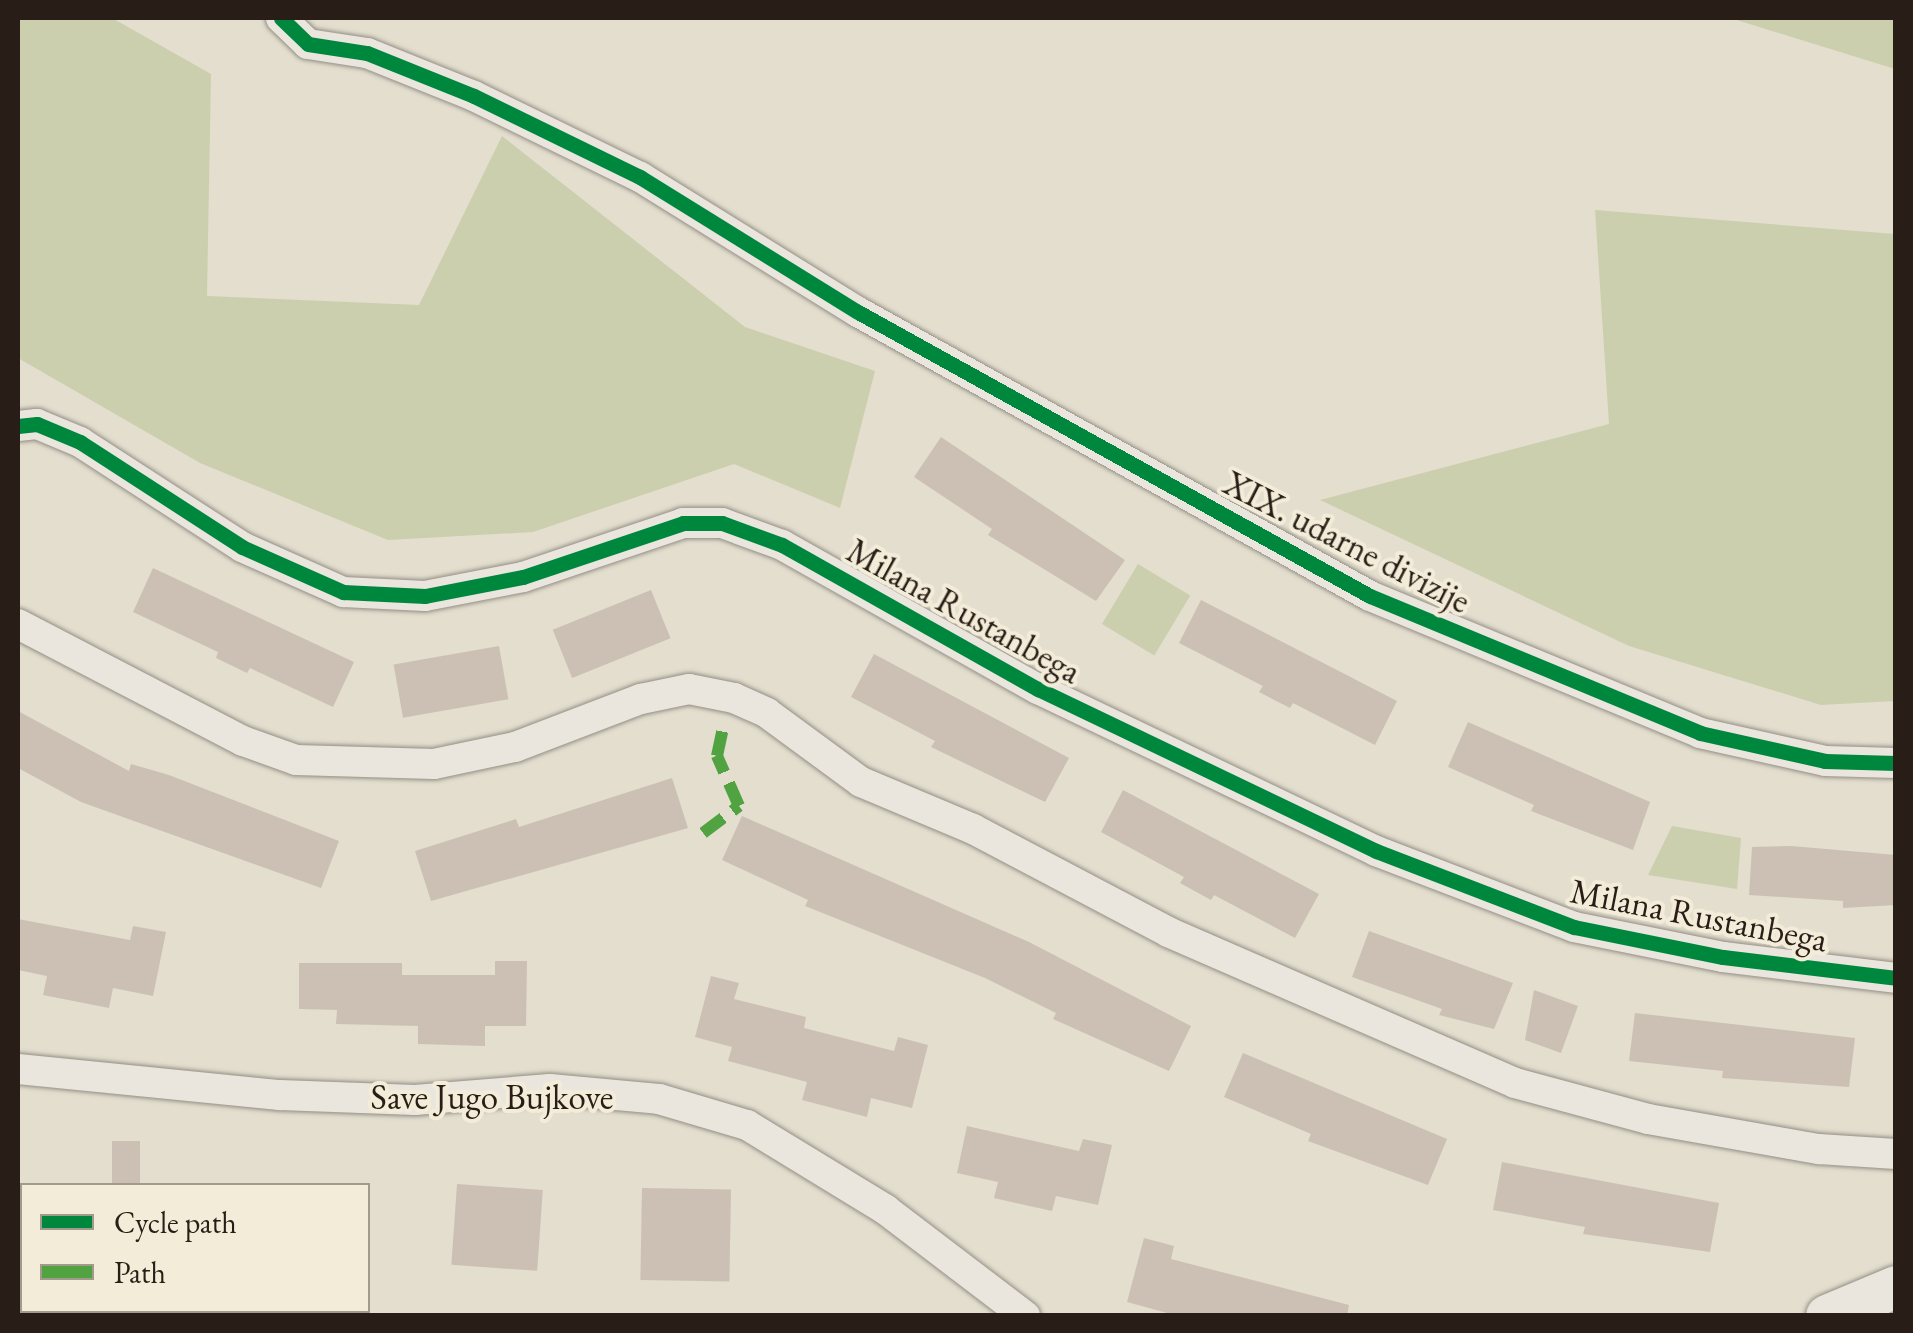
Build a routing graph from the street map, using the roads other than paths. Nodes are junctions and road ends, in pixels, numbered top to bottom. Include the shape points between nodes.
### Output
1 (280, 18) edge
2 (18, 426) edge
3 (18, 624) edge
4 (1896, 763) edge
5 (1896, 978) edge
6 (18, 1069) edge
7 (1896, 1154) edge
8 (1896, 1287) edge
9 (1025, 1316) edge
10 (1827, 1316) edge

1 - 4 street, XIX. udarne divizije via 308,44 367,52 640,177 858,312 1370,596 1700,733 1825,761
2 - 5 street, Milana Rustanbega via 37,424 80,442 242,547 343,592 426,596 523,577 683,522 722,522 782,544 1038,689 1376,852 1574,927 1723,957
3 - 7 street via 243,741 296,760 434,764 515,747 640,699 689,689 734,698 768,714 860,782 973,829 1168,932 1515,1083 1648,1119 1819,1149
6 - 9 street, Save Jugo Bujkove via 280,1096 414,1100 550,1089 660,1100 747,1125 886,1210
8 - 10 street

